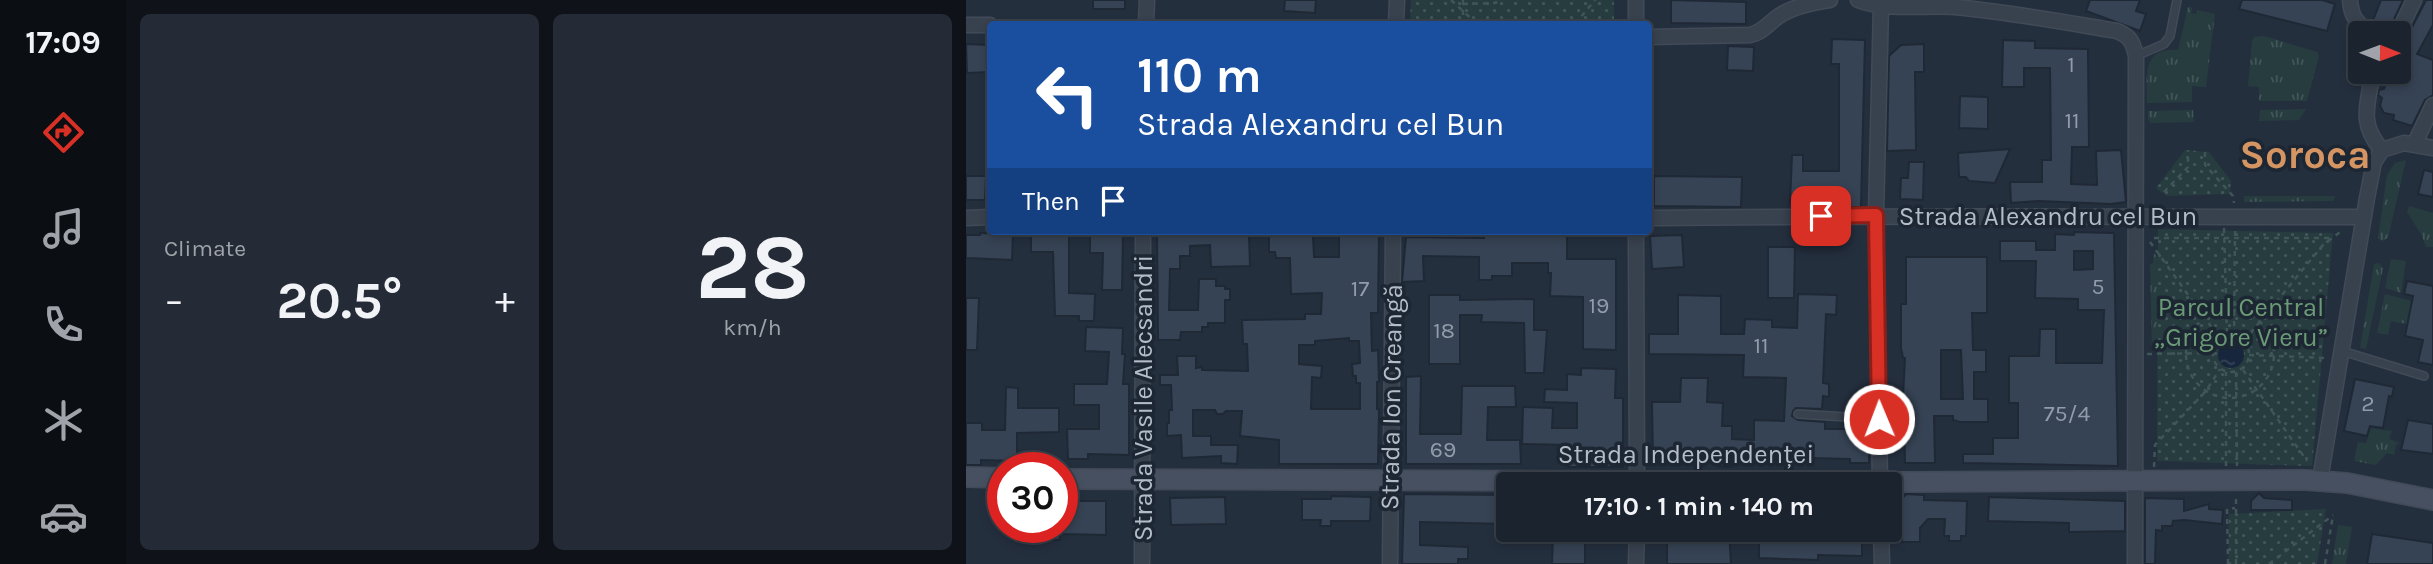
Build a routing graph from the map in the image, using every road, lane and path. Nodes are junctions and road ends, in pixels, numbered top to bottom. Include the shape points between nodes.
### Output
1 (1147, 0) edge
2 (1397, 0) edge
3 (1451, 0) edge
4 (1496, 0) edge
5 (1595, 0) edge
6 (1636, 0) edge
7 (1830, 0) edge
8 (1858, 0) edge
9 (2177, 0) edge
10 (2350, 0) edge
11 (2414, 0) edge
12 (1463, 2) edge
13 (1916, 3) edge
14 (1881, 5) junction
15 (2021, 7) edge
16 (1464, 12) junction
17 (1146, 21) edge
18 (1396, 21) edge
19 (1464, 21) edge
20 (1474, 21) edge
21 (1578, 21) edge
22 (1636, 21) edge
23 (2355, 21) edge
24 (2404, 21) edge
25 (966, 25) edge
26 (987, 25) edge
27 (1652, 37) edge
28 (2136, 56) junction
29 (2371, 84) edge
30 (2433, 105) edge
31 (2415, 143) junction
32 (2433, 148) edge
33 (2188, 150) dead end
34 (2382, 150) junction
35 (2205, 152) dead end
36 (2164, 192) dead end
37 (1876, 215) junction
38 (987, 217) edge
39 (2229, 217) junction
40 (2363, 217) junction
41 (966, 218) edge
42 (1652, 218) edge
43 (2135, 218) junction
44 (1143, 235) edge
45 (1393, 235) edge
46 (1636, 235) edge
47 (2154, 237) dead end
48 (2224, 237) junction
49 (2235, 237) junction
50 (2332, 238) junction
51 (2148, 240) dead end
52 (2225, 310) junction
53 (2234, 310) junction
54 (2205, 318) junction
55 (2260, 321) junction
56 (2227, 336) junction
57 (2234, 336) junction
58 (2220, 339) junction
59 (2244, 341) junction
60 (2186, 353) junction
61 (2213, 353) junction
62 (2137, 354) junction
63 (2249, 355) junction
64 (2341, 355) junction
65 (2274, 356) junction
66 (2220, 369) junction
67 (2242, 369) junction
68 (2226, 372) junction
69 (2236, 372) junction
70 (2424, 376) dead end
71 (2257, 390) junction
72 (2206, 391) junction
73 (2226, 398) junction
74 (2236, 398) junction
75 (1798, 414) dead end
76 (1879, 419) junction
77 (2307, 461) dead end
78 (1637, 472) edge
79 (1880, 472) edge
80 (966, 477) edge
81 (987, 478) edge
82 (1078, 479) edge
83 (1142, 480) junction
84 (1390, 480) junction
85 (2145, 480) junction
86 (2231, 480) junction
87 (2320, 480) junction
88 (1496, 481) edge
89 (1902, 483) edge
90 (2433, 500) edge
91 (2236, 508) junction
92 (2228, 541) junction
93 (2236, 541) junction
94 (1637, 542) edge
95 (1881, 542) edge
96 (2228, 559) junction
97 (2236, 559) junction
98 (1142, 564) edge
99 (1390, 564) edge
100 (1636, 564) edge
101 (1882, 564) edge
102 (2135, 564) edge
103 (2228, 564) edge
104 (2236, 564) edge
105 (2269, 564) edge
106 (2325, 564) edge

1 - 17 street
2 - 18 street
3 - 16 path
4 - 12 path
5 - 21 path
6 - 22 street
7 - 27 street via 1782,14 1760,33
8 - 14 street
9 - 28 lane via 2170,36 2164,44
10 - 23 street
11 - 24 street
12 - 16 path
13 - 14 street
13 - 15 street
14 - 37 street
15 - 28 street via 2117,31 2129,37
16 - 19 path
16 - 20 path
25 - 26 street
28 - 43 street
29 - 34 street via 2366,119 2372,139
30 - 31 street
31 - 32 street
31 - 34 street
33 - 36 path via 2188,167
34 - 40 street via 2374,162
35 - 39 path via 2205,166 2233,197
37 - 42 street, Strada Alexandru cel Bun
37 - 43 street, Strada Alexandru cel Bun
37 - 76 street
38 - 41 street
39 - 40 street, Strada Alexandru cel Bun
39 - 43 street, Strada Alexandru cel Bun
39 - 48 path
39 - 49 path
40 - 50 path
40 - 64 street
43 - 62 street
44 - 83 street, Strada Vasile Alecsandri
45 - 84 street, Strada Ion Creangă
46 - 78 street
47 - 48 path
48 - 49 path
48 - 52 path
49 - 50 path
49 - 53 path
50 - 55 path
51 - 54 path
52 - 53 path
52 - 54 path
52 - 56 path
53 - 55 path
53 - 57 path
54 - 58 path
54 - 60 path via 2190,337
55 - 59 path
55 - 65 path via 2271,337
56 - 57 path
56 - 58 path
57 - 59 path
58 - 61 path
59 - 63 path
60 - 61 path
60 - 62 path
60 - 72 path via 2191,375
61 - 66 path
62 - 85 street
63 - 65 path
63 - 67 path
64 - 65 path
64 - 70 lane
64 - 87 street
65 - 71 path via 2271,371
66 - 68 path
66 - 72 path
67 - 69 path
67 - 71 path
68 - 69 path
68 - 73 path
69 - 74 path
71 - 74 path
71 - 77 path
72 - 73 path
72 - 85 path via 2155,445
73 - 74 path
73 - 86 path
74 - 86 path
75 - 76 lane
76 - 79 street
80 - 81 main road
82 - 83 main road, Strada Independenței
83 - 84 main road, Strada Independenței
83 - 98 street, Strada Vasile Alecsandri
84 - 88 main road, Strada Independenței
84 - 99 street, Strada Ion Creangă
85 - 86 main road, Strada Independenței
85 - 89 main road, Strada Independenței
85 - 102 street
86 - 87 main road, Strada Independenței
86 - 91 path
87 - 90 main road, Strada Independenței
91 - 92 path via 2227,509
91 - 93 path
92 - 93 path
92 - 96 path
93 - 97 path
94 - 100 street
95 - 101 street
96 - 97 path
96 - 103 path
97 - 104 path
105 - 106 path via 2333,516

